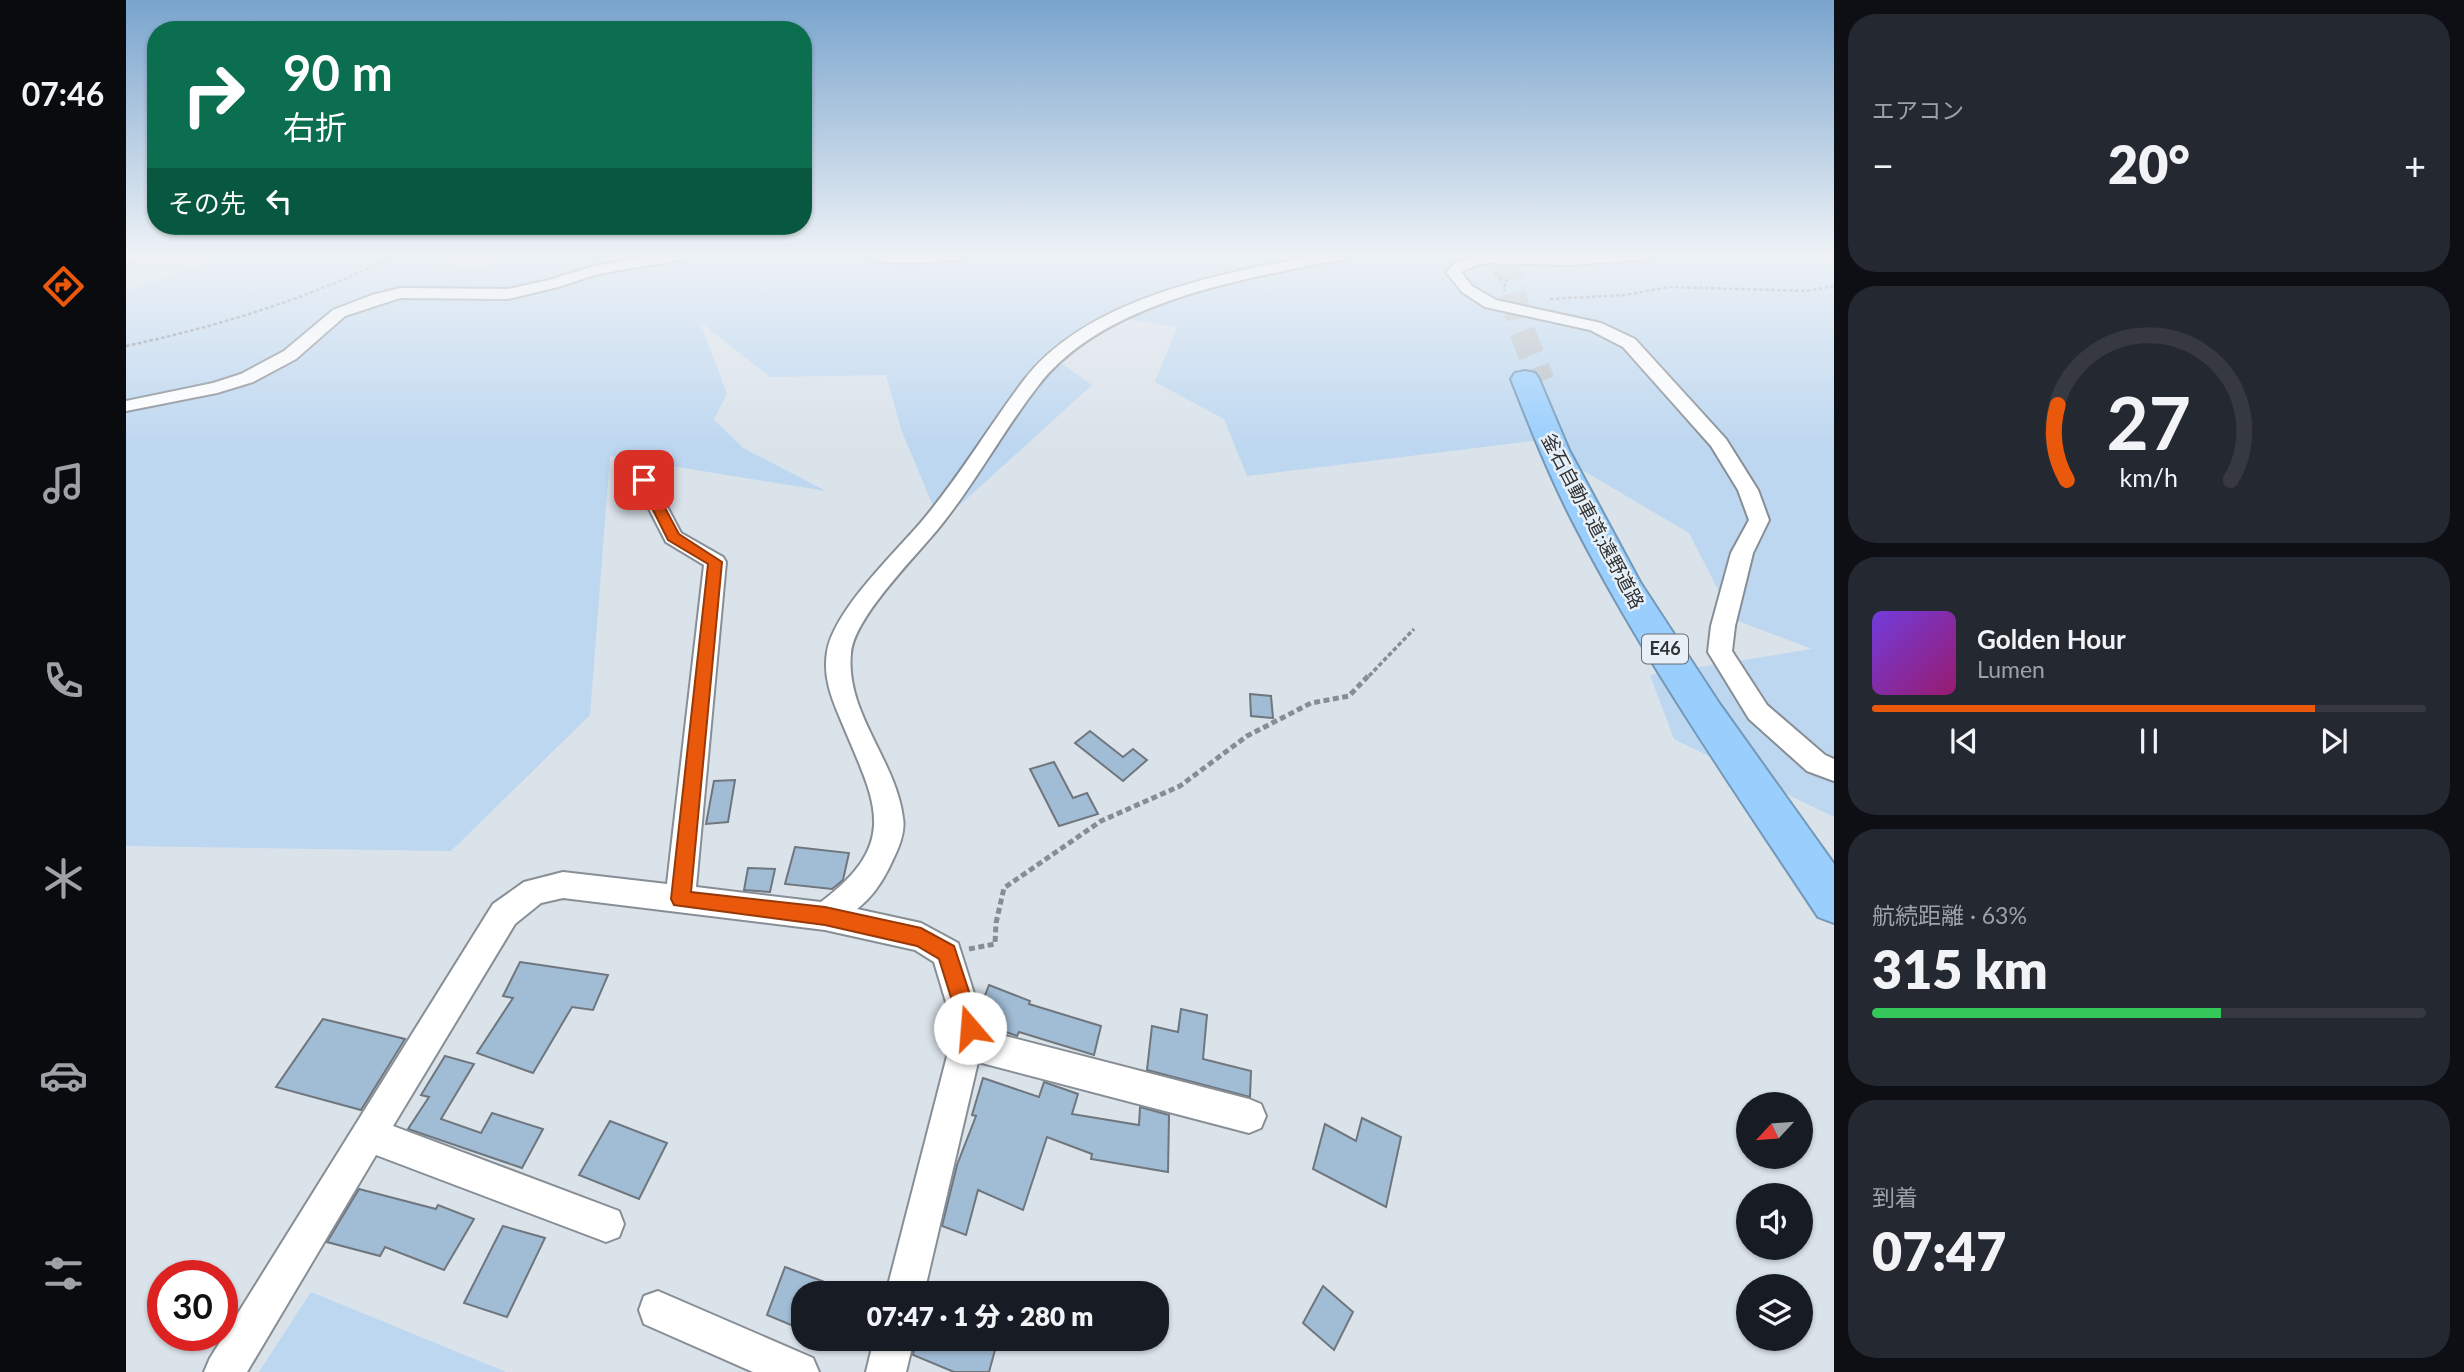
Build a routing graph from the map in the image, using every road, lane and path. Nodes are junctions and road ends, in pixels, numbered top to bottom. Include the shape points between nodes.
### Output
1 (233, 319) edge
2 (332, 319) edge
3 (1116, 319) edge
4 (1562, 319) edge
5 (126, 346) edge
6 (126, 406) edge
7 (644, 480) dead end
8 (1415, 629) dead end
9 (1834, 770) edge
10 (1834, 861) edge
11 (680, 899) junction
12 (1834, 902) edge
13 (825, 916) junction
14 (947, 953) junction
15 (967, 1043) junction
16 (1249, 1116) dead end
17 (370, 1135) junction
18 (606, 1224) dead end
19 (908, 1281) edge
20 (658, 1310) dead end
21 (224, 1372) edge
22 (799, 1372) edge

1 - 5 path
2 - 6 street via 290,355 247,378
3 - 13 street via 1087,334 1031,383 960,489 849,622 839,652 840,690 878,778 890,819 885,847 874,868 857,892
4 - 9 street via 1595,326 1629,343 1719,443 1748,490 1759,520 1742,554 1720,652 1758,712 1816,763
7 - 11 street via 673,537 715,562
8 - 14 path via 1349,696 1311,704 1247,736 1180,786 1101,821 1040,860 1004,888 995,944
10 - 12 highway, 釜石自動車道;遠野道路 / E46 via 1682,644 1534,380 1544,429 1614,566 1704,714
11 - 13 street
11 - 17 street via 563,885 534,891 504,914
13 - 14 street via 921,937
14 - 15 street via 970,1028
15 - 16 street
15 - 19 street
17 - 18 street
17 - 21 street
20 - 22 street

